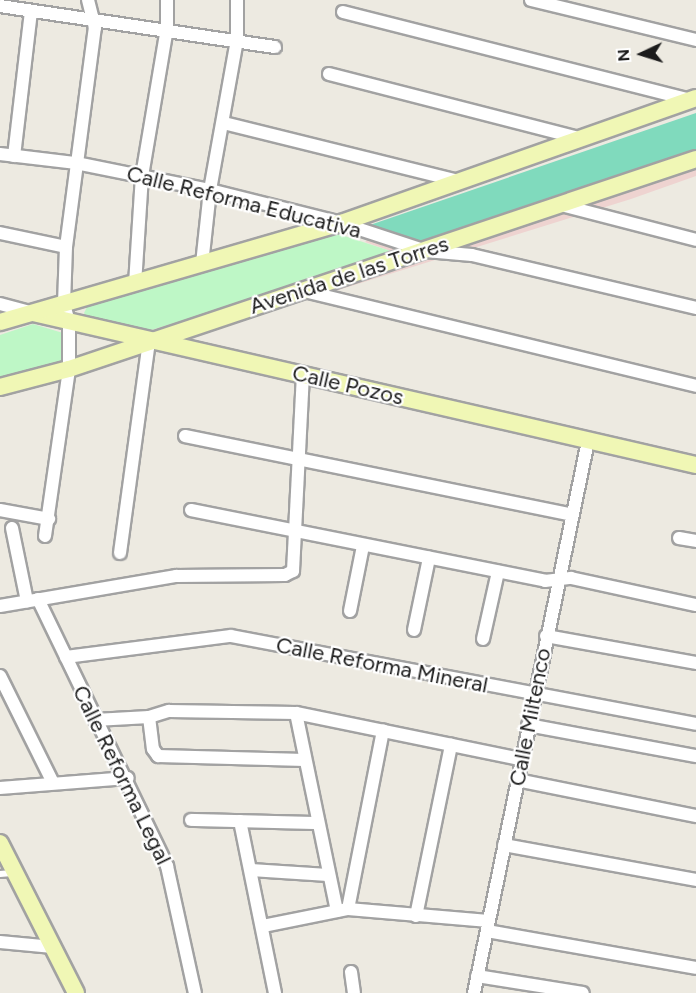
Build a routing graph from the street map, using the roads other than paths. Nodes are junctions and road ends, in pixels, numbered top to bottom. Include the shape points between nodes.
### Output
1 (88, 0) edge
2 (167, 0) edge
3 (237, 0) edge
4 (531, 0) edge
5 (18, 4) edge
6 (0, 6) edge
7 (31, 11) junction
8 (343, 12) dead end
9 (93, 20) junction
10 (167, 28) junction
11 (237, 40) junction
12 (696, 40) edge
13 (275, 47) dead end
14 (329, 74) dead end
15 (694, 99) edge
16 (224, 123) junction
17 (579, 138) junction
18 (0, 154) edge
19 (14, 156) junction
20 (694, 160) edge
21 (76, 163) junction
22 (142, 176) junction
23 (458, 181) junction
24 (210, 190) junction
25 (558, 204) junction
26 (341, 223) junction
27 (0, 233) edge
28 (696, 240) edge
29 (66, 247) junction
30 (426, 251) junction
31 (202, 264) junction
32 (135, 284) junction
33 (299, 290) junction
34 (0, 304) edge
35 (64, 304) junction
36 (696, 308) edge
37 (29, 312) junction
38 (0, 322) edge
39 (69, 322) junction
40 (149, 342) junction
41 (69, 369) junction
42 (303, 375) junction
43 (696, 386) edge
44 (0, 387) edge
45 (185, 436) dead end
46 (588, 441) junction
47 (300, 459) junction
48 (696, 465) edge
49 (0, 510) edge
50 (191, 510) dead end
51 (572, 515) junction
52 (49, 519) junction
53 (12, 528) dead end
54 (296, 531) junction
55 (45, 536) dead end
56 (679, 538) dead end
57 (696, 541) edge
58 (363, 546) junction
59 (120, 554) dead end
60 (429, 558) junction
61 (498, 572) junction
62 (559, 577) junction
63 (33, 600) junction
64 (696, 605) edge
65 (0, 606) edge
66 (350, 612) dead end
67 (414, 630) dead end
68 (546, 636) junction
69 (483, 639) dead end
70 (66, 657) junction
71 (696, 663) edge
72 (0, 676) edge
73 (535, 694) junction
74 (296, 713) junction
75 (149, 717) junction
76 (95, 720) junction
77 (528, 724) junction
78 (696, 724) edge
79 (383, 730) junction
80 (451, 745) junction
81 (696, 756) edge
82 (521, 759) junction
83 (305, 760) junction
84 (128, 778) junction
85 (517, 780) junction
86 (53, 783) junction
87 (0, 788) edge
88 (696, 816) edge
89 (190, 820) dead end
90 (240, 821) junction
91 (318, 823) junction
92 (504, 845) junction
93 (1, 848) edge
94 (250, 870) junction
95 (8, 873) edge
96 (328, 875) junction
97 (696, 880) edge
98 (343, 910) junction
99 (416, 916) junction
100 (262, 926) junction
101 (488, 926) junction
102 (0, 942) edge
103 (53, 947) junction
104 (696, 968) edge
105 (351, 972) dead end
106 (477, 976) junction
107 (76, 993) edge
108 (195, 993) edge
109 (275, 993) edge
110 (354, 993) edge
111 (474, 993) edge
112 (584, 993) edge

1 - 9 street
2 - 10 street
3 - 11 street
4 - 12 street
5 - 6 street
5 - 7 street
7 - 9 street
7 - 19 street
8 - 15 street
9 - 10 street
9 - 21 street
10 - 11 street
10 - 22 street
11 - 13 street
11 - 16 street
14 - 17 street
15 - 17 street
16 - 23 street
16 - 24 street
17 - 23 street
18 - 19 street, Calle Reforma Educativa
19 - 21 street, Calle Reforma Educativa
20 - 25 street, Avenida de las Torres
21 - 22 street, Calle Reforma Educativa
21 - 29 street
22 - 24 street, Calle Reforma Educativa
22 - 32 street
23 - 26 street
24 - 26 street, Calle Reforma Educativa
24 - 31 street
25 - 28 street
25 - 30 street, Avenida de las Torres
26 - 30 street, Calle Reforma Educativa
26 - 31 street
27 - 29 street
29 - 35 street
30 - 33 street, Avenida de las Torres
30 - 36 street, Calle Reforma Educativa via 472,255
31 - 32 street
32 - 35 street
33 - 40 street, Avenida de las Torres
33 - 43 street
34 - 37 street, Calle Pozos
35 - 37 street
35 - 39 street
37 - 38 street
37 - 39 street, Calle Pozos
39 - 40 street, Calle Pozos
39 - 41 street
40 - 41 street, Avenida de las Torres
40 - 42 street, Calle Pozos
40 - 59 street
41 - 44 street, Avenida de las Torres
41 - 52 street
42 - 46 street, Calle Pozos
42 - 47 street
45 - 47 street
46 - 48 street, Calle Pozos
46 - 51 street, Calle Miltenco
47 - 51 street
47 - 54 street
49 - 52 street
50 - 54 street
51 - 62 street, Calle Miltenco
52 - 55 street
53 - 63 street, Calle Reforma Legal
54 - 58 street
54 - 63 street via 293,571 285,575 176,576
56 - 57 street
58 - 60 street
58 - 66 street
60 - 61 street
60 - 67 street
61 - 62 street via 544,581
61 - 69 street
62 - 64 street
62 - 68 street, Calle Miltenco
63 - 65 street
63 - 70 street, Calle Reforma Legal
68 - 71 street
68 - 73 street, Calle Miltenco
70 - 73 street, Calle Reforma Mineral via 231,636
70 - 76 street, Calle Reforma Legal
72 - 86 street
73 - 77 street, Calle Miltenco
73 - 78 street, Calle Reforma Mineral
74 - 75 street via 169,711
74 - 79 street
74 - 83 street
75 - 76 street
75 - 83 street via 153,749 158,756
76 - 84 street, Calle Reforma Legal
77 - 81 street
77 - 82 street, Calle Miltenco
79 - 80 street
79 - 98 street
80 - 82 street
80 - 99 street
82 - 85 street, Calle Miltenco
83 - 91 street
84 - 86 street
84 - 108 street, Calle Reforma Legal via 167,866
85 - 88 street
85 - 92 street, Calle Miltenco
86 - 87 street
89 - 90 street
90 - 91 street
90 - 94 street
91 - 96 street
92 - 97 street
92 - 101 street, Calle Miltenco
93 - 95 street
94 - 96 street
94 - 100 street
95 - 103 street
96 - 98 street
98 - 99 street
98 - 100 street
99 - 101 street
100 - 109 street
101 - 104 street
101 - 106 street, Calle Miltenco
102 - 103 street
103 - 107 street
105 - 110 street
106 - 111 street, Calle Miltenco
106 - 112 street

